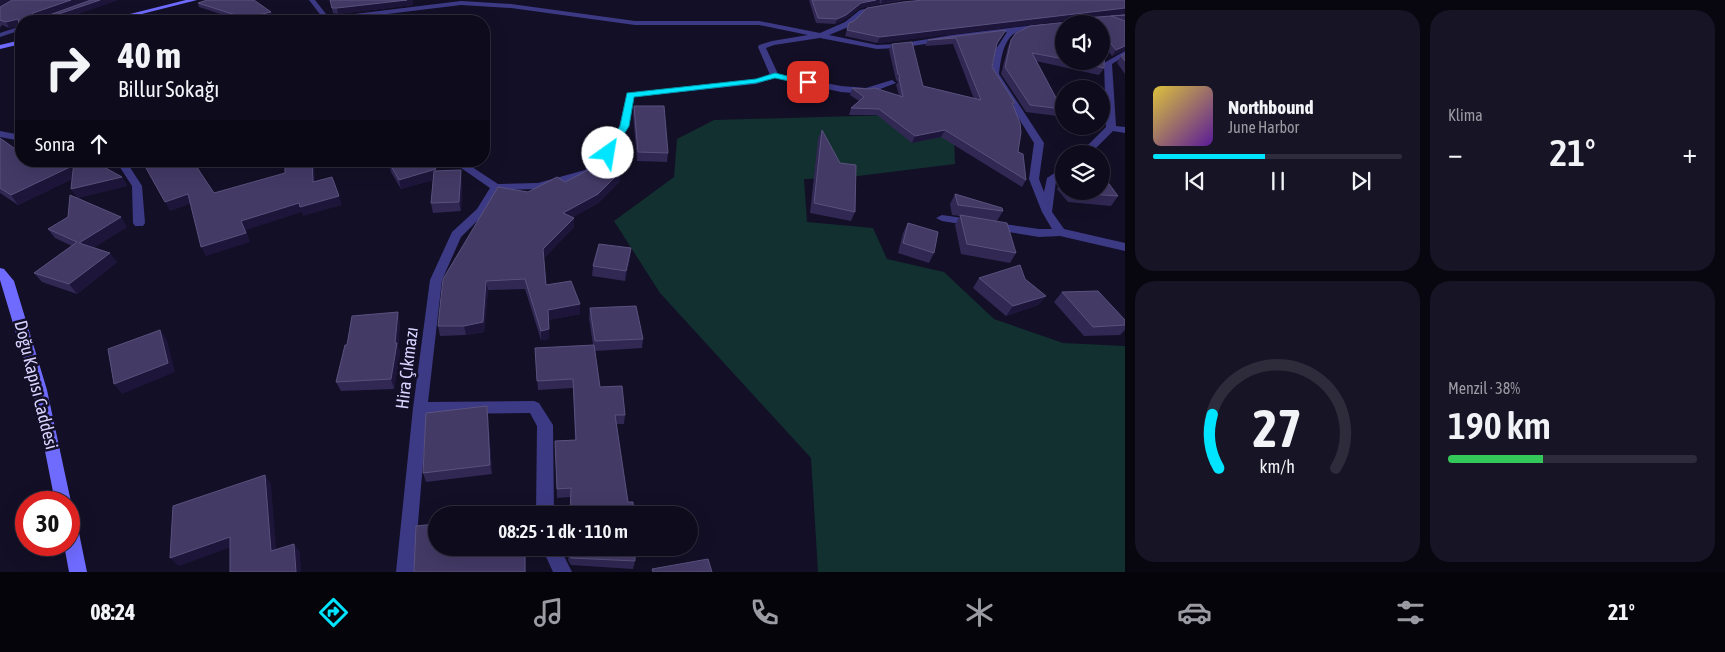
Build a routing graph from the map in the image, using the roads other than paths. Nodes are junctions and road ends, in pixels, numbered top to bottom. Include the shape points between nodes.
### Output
1 (194, 0) edge
2 (312, 0) edge
3 (891, 5) edge
4 (131, 15) edge
5 (323, 15) edge
6 (361, 15) edge
7 (1045, 26) edge
8 (15, 30) edge
9 (1017, 30) junction
10 (822, 34) junction
11 (0, 35) edge
12 (15, 43) edge
13 (0, 47) edge
14 (1125, 53) edge
15 (775, 76) junction
16 (892, 84) dead end
17 (1111, 128) junction
18 (1125, 130) edge
19 (0, 134) edge
20 (15, 137) edge
21 (1093, 145) edge
22 (125, 167) edge
23 (465, 167) edge
24 (1055, 177) edge
25 (496, 187) junction
26 (1047, 212) junction
27 (942, 218) dead end
28 (139, 223) dead end
29 (1060, 232) junction
30 (1125, 247) edge
31 (0, 272) edge
32 (420, 408) junction
33 (62, 491) edge
34 (545, 506) edge
35 (75, 556) edge
36 (554, 556) edge
37 (78, 572) edge
38 (405, 572) edge
39 (563, 572) edge

1 - 4 street
2 - 5 street
3 - 10 street via 862,11 848,24
6 - 10 street via 461,2 634,23 759,23
7 - 9 street
8 - 11 street
9 - 10 street via 877,48
9 - 26 street via 1008,34 1000,46 995,74 1040,143 1034,179
10 - 15 street via 762,47
12 - 13 street
14 - 17 street via 1108,62
15 - 16 street via 850,90 867,91
15 - 25 street via 630,95 624,126 608,153 589,172 538,186
17 - 18 street
17 - 21 street
19 - 20 street
22 - 28 street via 137,186
23 - 25 street
24 - 26 street via 1051,180
25 - 32 street, Hira Çıkmazı via 481,211 456,235 436,280
26 - 29 street
27 - 29 street
29 - 30 street
31 - 33 street, Doğu Kapısı Caddesi via 8,281 40,390
32 - 34 street via 534,407 545,425
32 - 38 street, Hira Çıkmazı
35 - 37 street
36 - 39 street

